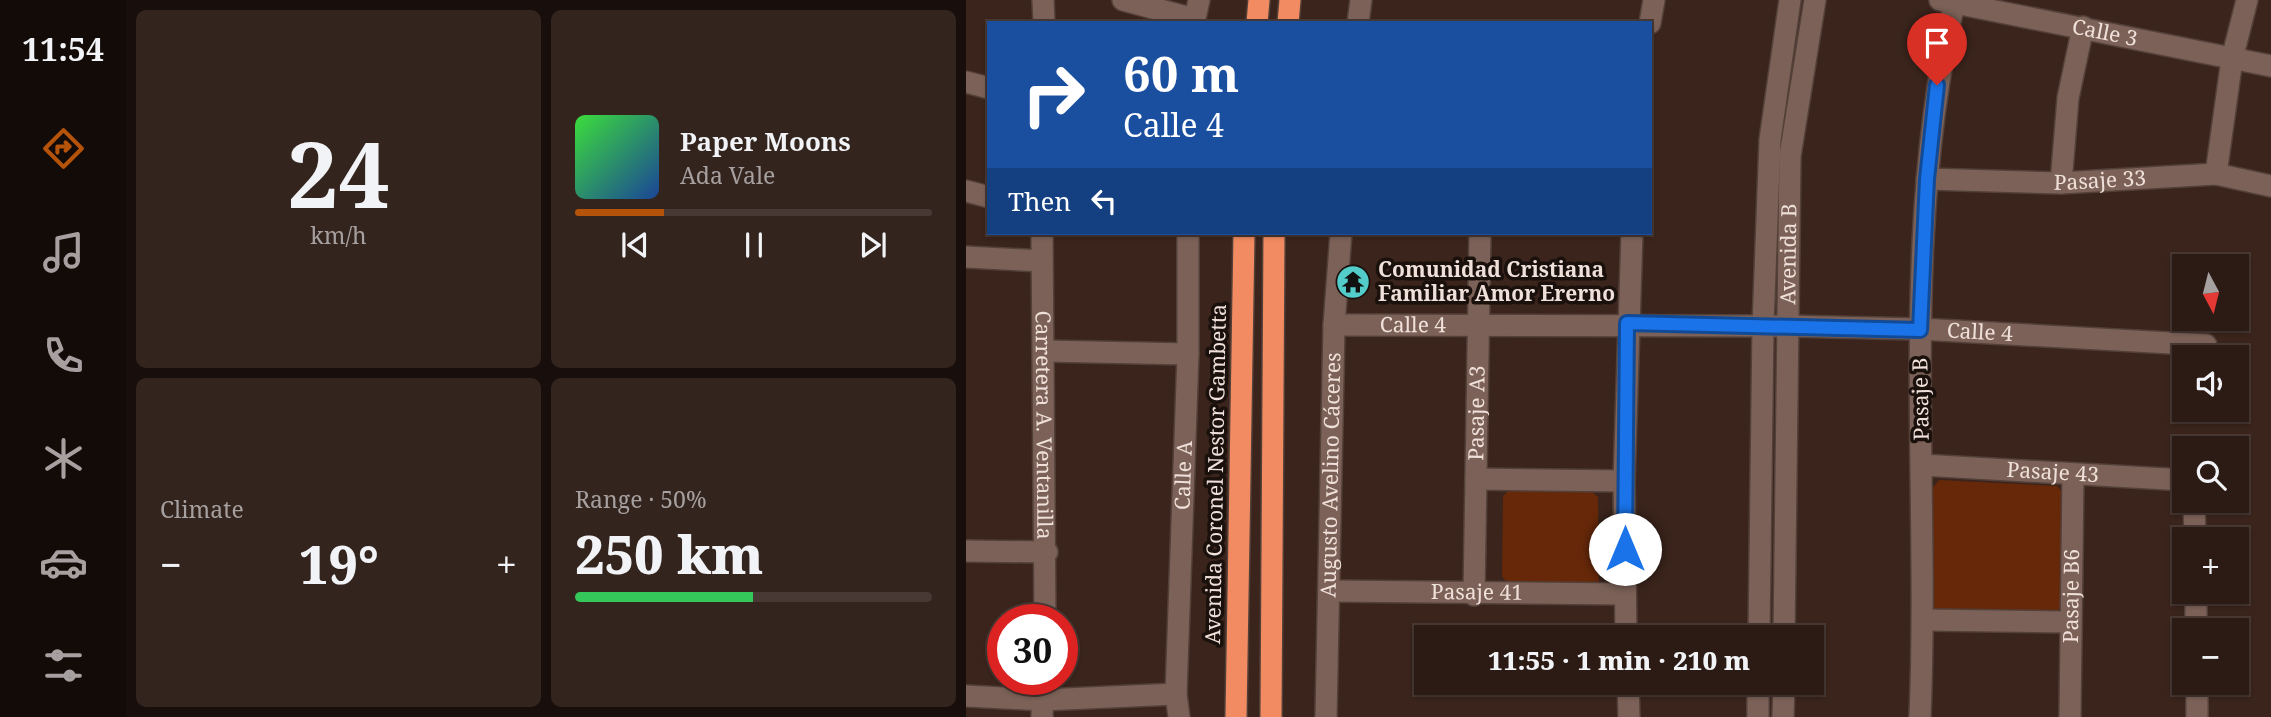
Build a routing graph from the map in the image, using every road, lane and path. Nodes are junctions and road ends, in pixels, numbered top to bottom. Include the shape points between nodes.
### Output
1 (1043, 0) edge
2 (1123, 0) edge
3 (1259, 0) edge
4 (1290, 0) edge
5 (1361, 0) edge
6 (1654, 0) edge
7 (1790, 0) edge
8 (1815, 0) edge
9 (2246, 0) edge
10 (1950, 1) edge
11 (1196, 14) edge
12 (1044, 21) edge
13 (1257, 21) edge
14 (1288, 21) edge
15 (1358, 21) edge
16 (1650, 21) edge
17 (2083, 27) junction
18 (2232, 59) junction
19 (2271, 66) edge
20 (966, 82) edge
21 (987, 87) edge
22 (2216, 174) junction
23 (1927, 179) junction
24 (2062, 183) junction
25 (2271, 186) edge
26 (966, 191) edge
27 (987, 196) edge
28 (1042, 235) edge
29 (1188, 235) edge
30 (1244, 235) edge
31 (1274, 235) edge
32 (1341, 235) edge
33 (1480, 235) edge
34 (1632, 235) edge
35 (966, 257) edge
36 (1042, 261) junction
37 (1627, 323) junction
38 (1334, 325) junction
39 (1478, 326) junction
40 (1763, 326) junction
41 (1788, 326) junction
42 (1920, 330) junction
43 (2206, 345) dead end
44 (1044, 352) junction
45 (1188, 354) junction
46 (1922, 465) junction
47 (2073, 475) junction
48 (1476, 479) junction
49 (2172, 479) edge
50 (1624, 481) junction
51 (966, 551) edge
52 (1046, 552) junction
53 (1329, 592) junction
54 (1625, 594) junction
55 (1474, 595) junction
56 (1045, 604) edge
57 (1924, 620) junction
58 (2069, 622) junction
59 (1626, 625) edge
60 (1759, 625) edge
61 (1784, 625) edge
62 (1176, 694) junction
63 (1628, 695) edge
64 (1758, 695) edge
65 (1784, 695) edge
66 (2197, 695) edge
67 (966, 696) edge
68 (1043, 699) edge
69 (1178, 717) edge
70 (1236, 717) edge
71 (1271, 717) edge
72 (1326, 717) edge
73 (1629, 717) edge
74 (1758, 717) edge
75 (1783, 717) edge
76 (1920, 717) edge
77 (2070, 717) edge
78 (2197, 717) edge

1 - 12 street
2 - 11 street
3 - 13 highway
4 - 14 highway
5 - 15 street
6 - 16 street
7 - 40 street, Avenida B via 1770,140
8 - 41 street, Avenida B via 1790,156
9 - 18 street
10 - 17 street, Calle 3
10 - 23 street, Pasaje B
17 - 18 street, Calle 3
17 - 24 street via 2068,98
18 - 19 street, Calle 3
18 - 22 street
20 - 21 street
22 - 24 street, Pasaje 33
22 - 25 street, Pasaje 33
23 - 24 street, Pasaje 33
23 - 42 street, Pasaje B
26 - 27 street
28 - 36 street, Carretera A. Ventanilla
29 - 45 street, Calle A
30 - 70 highway, Avenida Coronel Nestor Gambetta
31 - 71 highway
32 - 38 street, Augusto Avelino Cáceres
33 - 39 street, Pasaje A3
34 - 37 street
35 - 36 street
36 - 44 street, Carretera A. Ventanilla
37 - 39 street, Calle 4
37 - 40 street, Calle 4
37 - 50 street
38 - 39 street, Calle 4
38 - 53 street, Augusto Avelino Cáceres
39 - 48 street, Pasaje A3
40 - 41 street, Calle 4
40 - 60 street, Avenida B
41 - 42 street, Calle 4
41 - 61 street, Avenida B
42 - 43 street, Calle 4
42 - 46 street, Pasaje B
44 - 45 street
44 - 52 street, Carretera A. Ventanilla
45 - 62 street, Calle A
46 - 47 street, Pasaje 43
46 - 57 street, Pasaje B
47 - 49 street, Pasaje 43
47 - 58 street, Pasaje B6
48 - 50 street
48 - 55 street, Pasaje A3
50 - 54 street
51 - 52 street
52 - 56 street, Carretera A. Ventanilla
53 - 55 street, Pasaje 41
53 - 72 street, Augusto Avelino Cáceres
54 - 55 street, Pasaje 41
54 - 59 street
57 - 58 street
57 - 76 street, Pasaje B
58 - 77 street, Pasaje B6
62 - 68 street
62 - 69 street, Calle A
63 - 73 street
64 - 74 street
65 - 75 street
66 - 78 street
67 - 68 street

